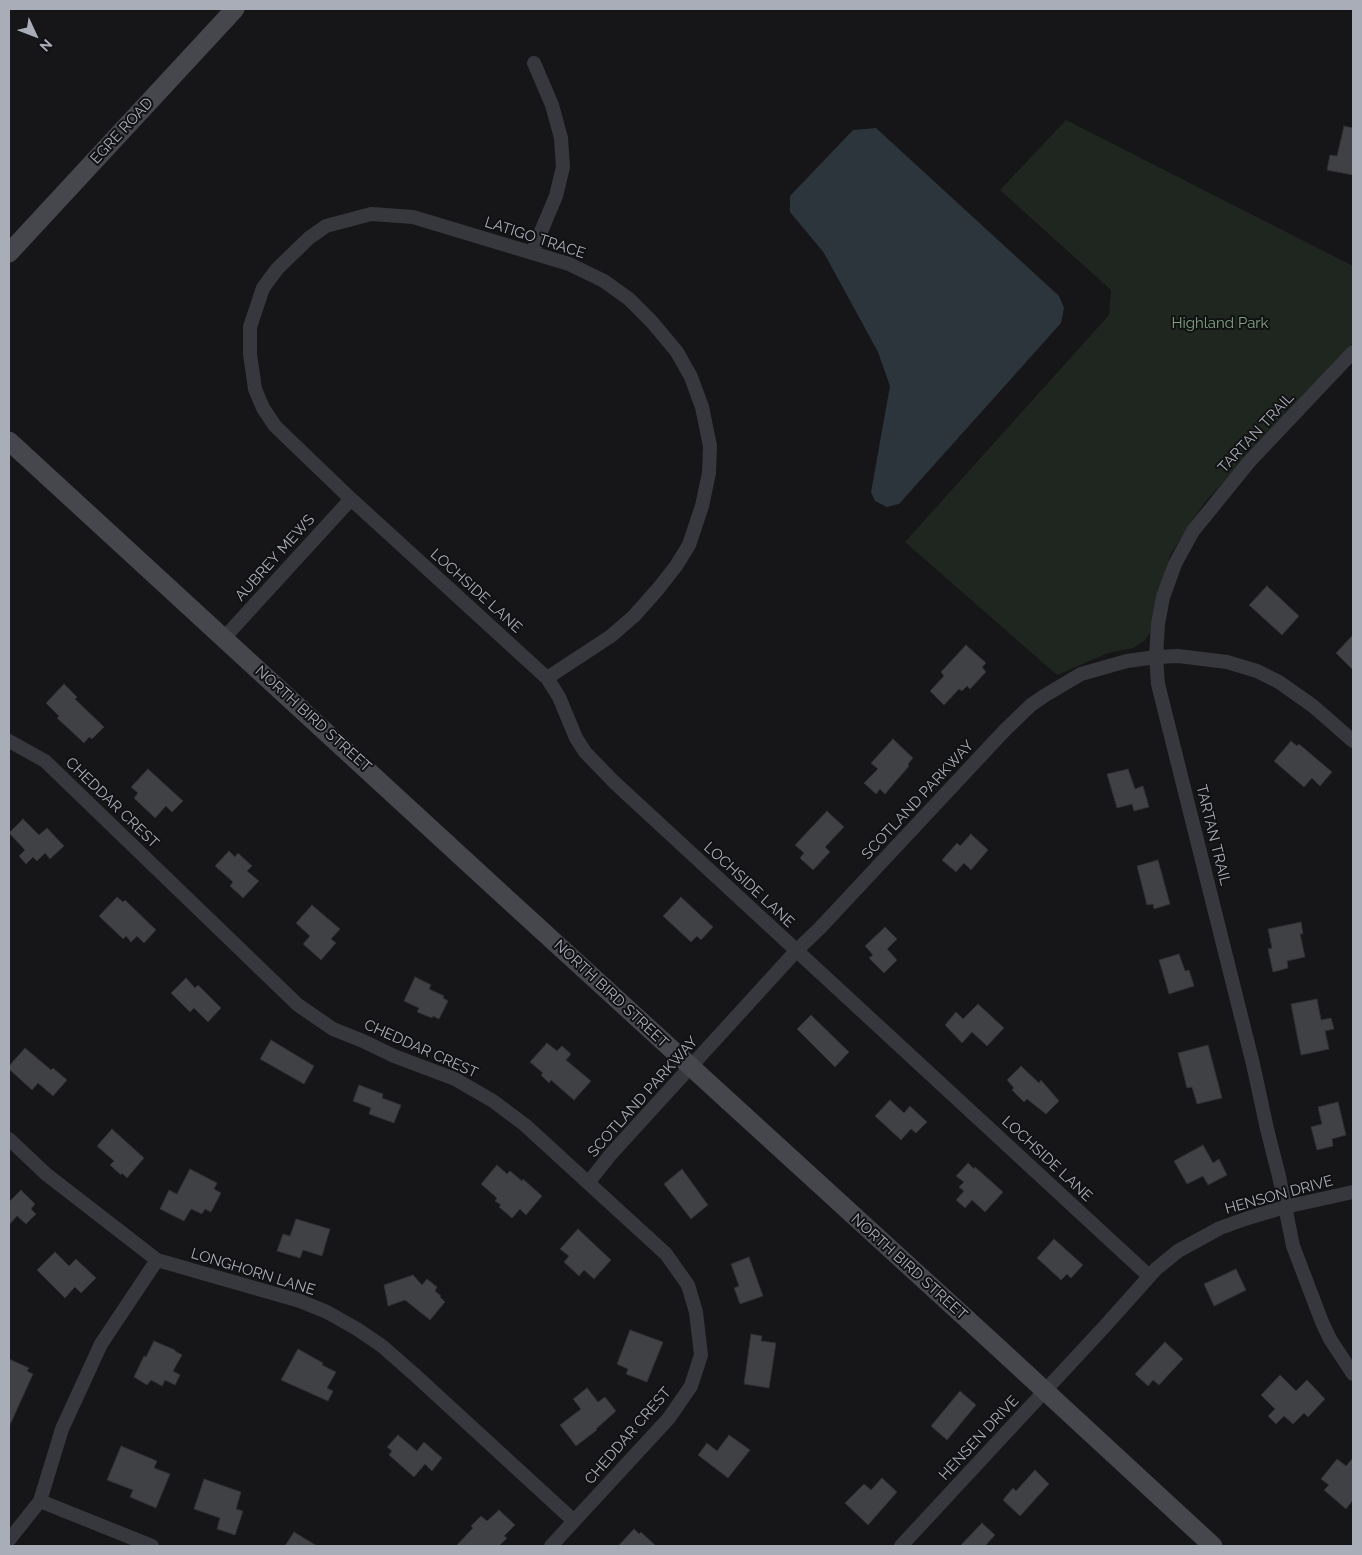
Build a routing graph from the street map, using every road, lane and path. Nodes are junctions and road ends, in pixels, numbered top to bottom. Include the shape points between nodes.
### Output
1 (235, 9) edge
2 (534, 63) dead end
3 (532, 253) junction
4 (9, 254) edge
5 (1353, 352) edge
6 (9, 440) edge
7 (350, 499) junction
8 (224, 638) junction
9 (1156, 657) junction
10 (547, 678) junction
11 (1353, 741) edge
12 (9, 742) edge
13 (797, 950) junction
14 (690, 1067) junction
15 (9, 1139) edge
16 (588, 1183) junction
17 (1353, 1192) edge
18 (1285, 1207) junction
19 (157, 1260) junction
20 (1149, 1276) junction
21 (1081, 1352) joint
22 (1353, 1374) edge
23 (1044, 1391) junction
24 (40, 1500) junction
25 (574, 1521) junction
26 (9, 1540) edge
27 (152, 1546) edge
28 (551, 1546) edge
29 (901, 1546) edge
30 (1213, 1546) edge

1 - 4 street, EGRE ROAD
2 - 3 street via 552,105 563,167 556,196
3 - 7 street, LATIGO TRACE via 412,217 371,214 326,226 277,269 263,288 250,327 254,389 275,426
3 - 10 street, LATIGO TRACE via 569,264 604,281 629,299 652,322 678,352 692,377 710,446 702,506 689,545 676,566 640,609 611,636
5 - 9 street, TARTAN TRAIL via 1249,462 1193,531 1175,564 1163,597
6 - 8 street, NORTH BIRD STREET
7 - 8 street, AUBREY MEWS
7 - 10 street, LOCHSIDE LANE
8 - 14 street, NORTH BIRD STREET
9 - 11 street, SCOTLAND PARKWAY via 1203,658 1257,671 1313,706
9 - 13 street, SCOTLAND PARKWAY via 1127,661 1081,674 1031,705
9 - 18 street, TARTAN TRAIL via 1158,684 1253,1064
10 - 13 street, LOCHSIDE LANE via 585,752
12 - 16 street, CHEDDAR CREST via 46,761 298,1005 333,1029 456,1079 525,1125
13 - 14 street, SCOTLAND PARKWAY
13 - 20 street, LOCHSIDE LANE
14 - 16 street, SCOTLAND PARKWAY
14 - 23 street, NORTH BIRD STREET
15 - 19 street, LONGHORN LANE via 46,1174
16 - 25 street, CHEDDAR CREST via 666,1254 688,1285 696,1312 701,1355 691,1386 669,1418
17 - 18 street, HENSON DRIVE
18 - 20 street, HENSON DRIVE via 1208,1234 1178,1251
18 - 22 street, TARTAN TRAIL via 1293,1246 1306,1282 1330,1339
19 - 24 street via 101,1344 62,1429
19 - 25 street, LONGHORN LANE via 300,1301 358,1329 415,1375
20 - 21 street, HENSON DRIVE
21 - 23 street, HENSEN DRIVE
23 - 29 street, HENSEN DRIVE
23 - 30 street, NORTH BIRD STREET
24 - 26 street
24 - 27 street
25 - 28 street, CHEDDAR CREST

